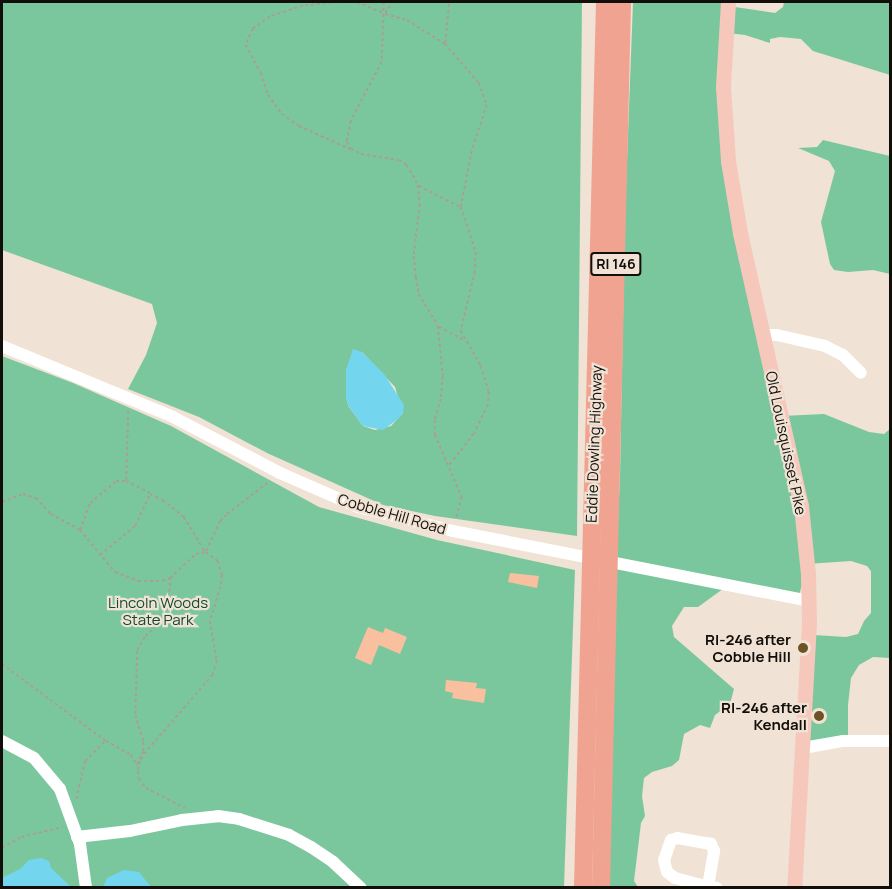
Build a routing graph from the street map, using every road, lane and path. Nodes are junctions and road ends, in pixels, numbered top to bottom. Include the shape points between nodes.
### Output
1 (344, 2) edge
2 (357, 2) edge
3 (384, 2) edge
4 (393, 2) edge
5 (449, 2) edge
6 (605, 2) edge
7 (622, 2) edge
8 (728, 2) edge
9 (385, 14) junction
10 (445, 44) junction
11 (351, 149) junction
12 (418, 185) junction
13 (461, 207) junction
14 (438, 326) junction
15 (763, 335) junction
16 (467, 341) junction
17 (2, 346) edge
18 (861, 373) dead end
19 (129, 397) junction
20 (449, 466) junction
21 (280, 473) junction
22 (126, 481) junction
23 (150, 494) junction
24 (2, 502) edge
25 (600, 525) junction
26 (80, 530) junction
27 (453, 531) junction
28 (206, 552) junction
29 (100, 556) junction
30 (170, 578) junction
31 (598, 588) junction
32 (810, 601) junction
33 (2, 663) edge
34 (2, 741) edge
35 (106, 741) junction
36 (891, 741) edge
37 (803, 748) junction
38 (137, 765) junction
39 (138, 771) junction
40 (75, 804) dead end
41 (186, 808) dead end
42 (71, 825) junction
43 (77, 837) junction
44 (311, 847) junction
45 (2, 848) edge
46 (713, 887) edge
47 (86, 888) edge
48 (349, 888) edge
49 (362, 888) edge
50 (583, 888) edge
51 (601, 888) edge
52 (794, 888) edge

1 - 11 path via 303,6 270,17 253,29 246,45 268,95 282,114 299,126
2 - 9 path
3 - 9 path
4 - 9 path
5 - 10 path
6 - 25 highway, Eddie Dowling Highway / RI 146
7 - 25 highway, Eddie Dowling Highway / RI 146
8 - 15 main road, Old Louisquisset Pike via 723,87 728,161
9 - 10 path via 407,20
9 - 11 path via 382,62 347,131
10 - 13 path via 479,83 487,105 472,151
11 - 12 path via 399,160 407,165
12 - 13 path
12 - 14 path via 416,276 419,294
13 - 16 path via 476,252 475,272 461,321
14 - 16 path
14 - 20 path via 444,376 435,435
15 - 18 street via 825,346
15 - 32 main road, Old Louisquisset Pike via 801,506
16 - 20 path via 481,366 489,392 488,405 474,434
17 - 19 street, Cobble Hill Road
19 - 21 street, Cobble Hill Road
19 - 22 path
20 - 27 path via 462,497
21 - 27 street, Cobble Hill Road via 358,507
21 - 28 path via 227,513
22 - 23 path
22 - 26 path via 116,481 95,497
23 - 28 path via 184,517
23 - 29 path via 135,526
24 - 26 path via 16,495 28,495
25 - 31 highway, Eddie Dowling Highway / RI 146
26 - 29 path
27 - 32 street, Cobble Hill Road
28 - 30 path via 196,554
28 - 39 path via 218,561 222,575 210,621 217,660 213,675 146,752
29 - 30 path via 115,572 138,581
30 - 38 path via 167,616 145,636 137,650 135,714 143,751
31 - 50 highway, Eddie Dowling Highway / RI 146
31 - 51 highway, Eddie Dowling Highway / RI 146
32 - 37 main road, Old Louisquisset Pike
33 - 35 path
34 - 42 street via 34,758 47,771 60,789
35 - 38 path via 132,755
35 - 40 path via 85,761
36 - 37 street via 836,742
37 - 52 main road, Old Louisquisset Pike
38 - 39 path
39 - 41 path via 139,778 156,794
42 - 43 street
42 - 45 path via 21,837
43 - 44 street via 218,816 260,824
43 - 47 street
44 - 48 street
44 - 49 street
46 - 46 street via 675,878 667,872 664,860 671,840 711,844

